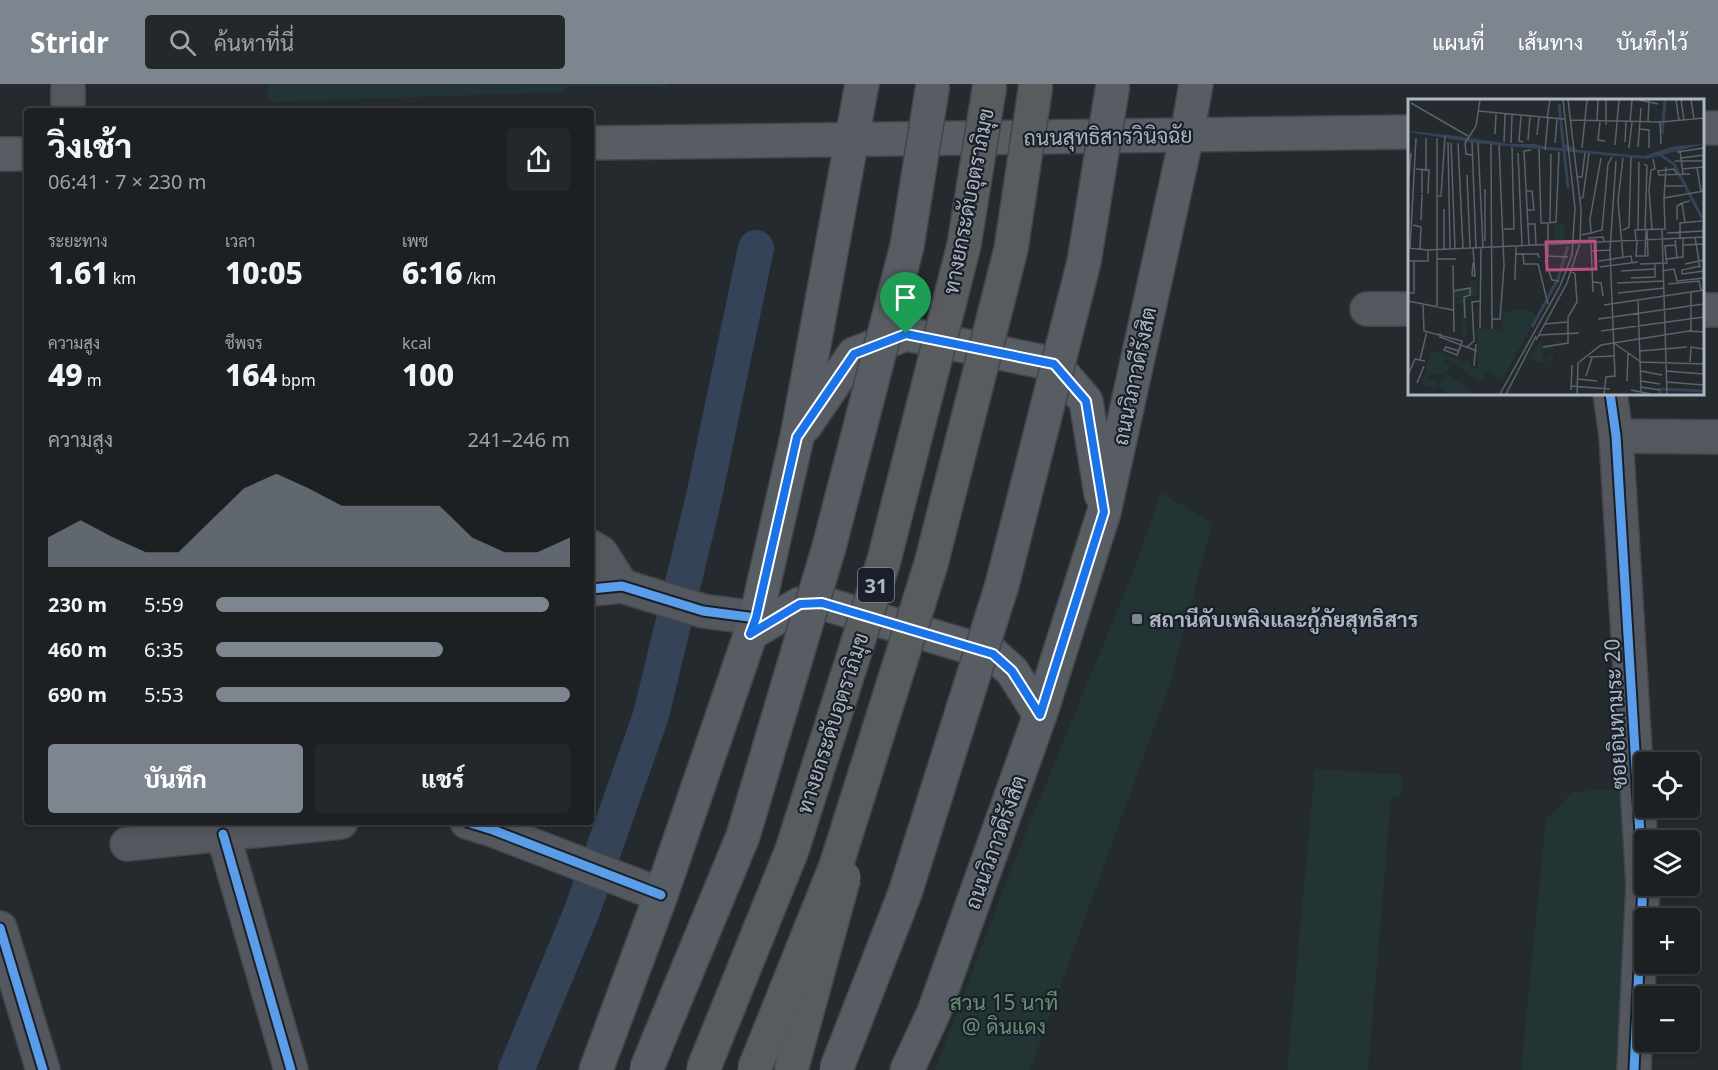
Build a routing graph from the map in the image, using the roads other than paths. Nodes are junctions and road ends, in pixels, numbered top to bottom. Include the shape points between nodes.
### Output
1 (68, 84) edge
2 (862, 84) edge
3 (933, 84) edge
4 (990, 84) edge
5 (1002, 84) edge
6 (1036, 84) edge
7 (1050, 84) edge
8 (1113, 84) edge
9 (1196, 84) edge
10 (68, 108) edge
11 (1408, 132) edge
12 (1187, 135) junction
13 (853, 140) junction
14 (594, 143) edge
15 (0, 154) edge
16 (24, 154) edge
17 (1367, 309) dead end
18 (1408, 309) edge
19 (1610, 394) edge
20 (1616, 436) junction
21 (797, 437) junction
22 (1718, 437) edge
23 (1104, 512) junction
24 (594, 549) edge
25 (606, 587) edge
26 (753, 626) junction
27 (1040, 715) junction
28 (312, 825) edge
29 (475, 825) edge
30 (224, 834) junction
31 (127, 844) dead end
32 (661, 895) junction
33 (0, 928) edge
34 (43, 1070) edge
35 (291, 1070) edge
36 (596, 1070) edge
37 (646, 1070) edge
38 (703, 1070) edge
39 (717, 1070) edge
40 (754, 1070) edge
41 (791, 1070) edge
42 (836, 1070) edge
43 (907, 1070) edge
44 (1634, 1070) edge

1 - 10 street
2 - 13 main road
3 - 37 main road, bridge via 907,246 829,547 743,836
4 - 38 highway, ทางยกระดับอุตราภิมุข / 31, bridge via 964,245 884,560 792,850
5 - 39 highway, 31 via 975,254 897,566 802,859
6 - 40 highway, 31, bridge via 1011,249 931,564 836,866
7 - 41 highway, bridge via 1023,261 943,573 845,873
8 - 42 main road, bridge via 1084,262 1002,585 905,893
9 - 12 main road, ถนนวิภาวดีรังสิต
11 - 12 main road, ถนนสุทธิสารวินิจฉัย
12 - 13 main road, ถนนสุทธิสารวินิจฉัย
12 - 23 main road, ถนนวิภาวดีรังสิต
13 - 14 main road, ถนนสุทธิสารวินิจฉัย
13 - 21 main road
15 - 16 main road
17 - 18 street
19 - 20 street, ซอยอินทามระ 20
20 - 22 street
20 - 44 street, ซอยอินทามระ 20 via 1643,885
21 - 23 main road via 854,354 906,334 1054,364 1086,401
21 - 26 main road
23 - 27 main road, ถนนวิภาวดีรังสิต
24 - 25 street via 601,553
25 - 26 street via 662,598
26 - 27 main road via 800,604 822,603 993,654 1012,671
26 - 32 main road
27 - 43 main road, ถนนวิภาวดีรังสิต via 934,1012
28 - 30 street
29 - 32 street
30 - 31 street
30 - 35 street
32 - 36 main road
33 - 34 street

